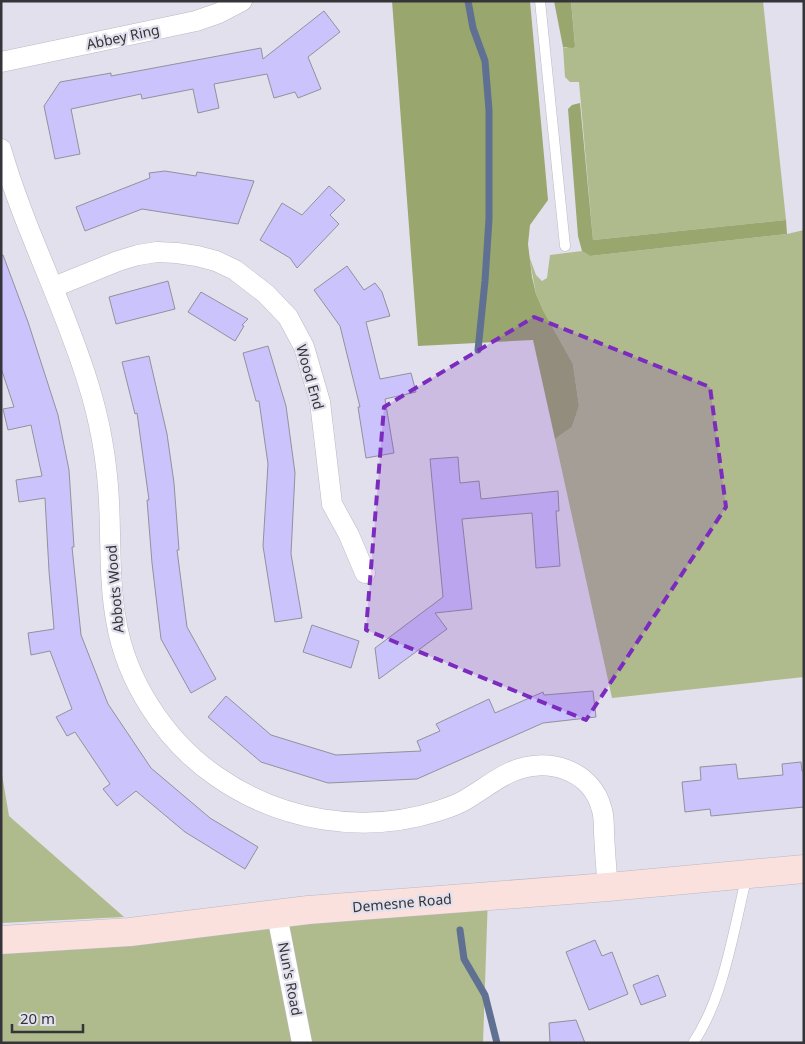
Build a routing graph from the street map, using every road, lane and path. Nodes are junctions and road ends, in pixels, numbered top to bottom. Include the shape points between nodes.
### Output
1 (242, 1) edge
2 (540, 1) edge
3 (1, 62) edge
4 (1, 149) edge
5 (565, 246) dead end
6 (54, 288) junction
7 (365, 573) dead end
8 (804, 869) edge
9 (747, 874) junction
10 (608, 887) junction
11 (277, 915) junction
12 (1, 940) edge
13 (302, 1043) edge
14 (693, 1043) edge

1 - 3 street, Abbey Ring via 196,21
2 - 5 lane
4 - 6 street, Abbots Wood
6 - 7 street, Wood End via 118,261 157,252 197,256 222,264 266,294 288,316 304,348 320,402 332,504
6 - 10 street, Abbots Wood via 89,385 103,448 109,497 115,617 120,641 142,694 174,738 193,758 238,790 263,802 329,821 384,822 411,818 463,801 510,772 530,765 556,765 580,777 597,797 602,810
8 - 9 street, Demesne Road
9 - 10 street, Demesne Road
9 - 14 lane via 716,998
10 - 11 street, Demesne Road
11 - 12 street, Demesne Road via 130,932
11 - 13 street, Nun's Road

